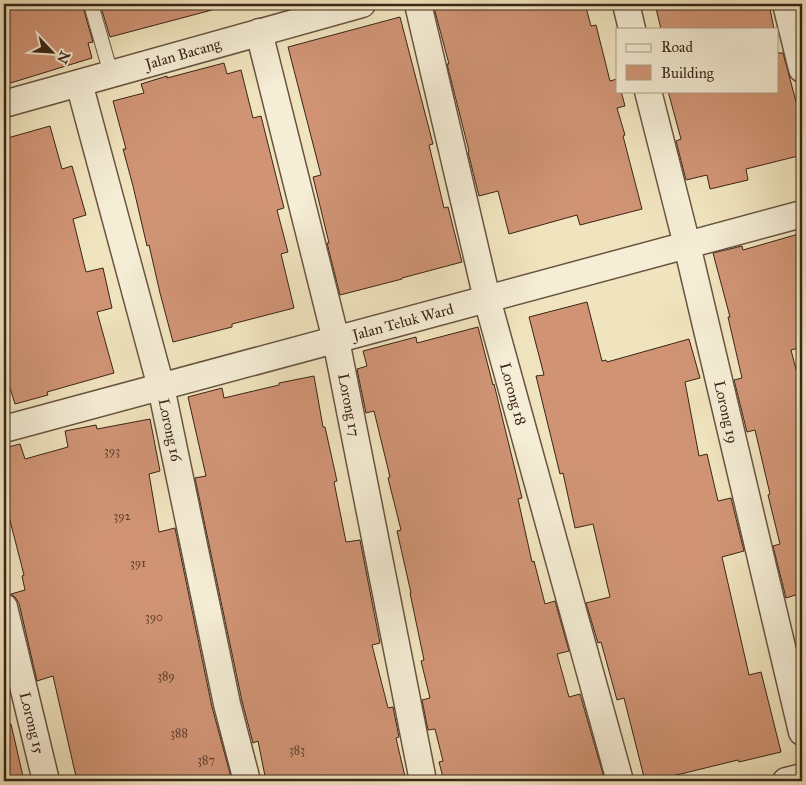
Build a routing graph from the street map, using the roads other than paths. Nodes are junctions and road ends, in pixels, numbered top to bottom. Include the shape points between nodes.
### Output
1 (91, 4) edge
2 (362, 4) edge
3 (418, 4) edge
4 (626, 4) edge
5 (786, 4) edge
6 (632, 28) edge
7 (260, 32) junction
8 (802, 69) edge
9 (111, 74) junction
10 (79, 83) junction
11 (648, 92) edge
12 (4, 104) edge
13 (802, 214) edge
14 (687, 245) junction
15 (487, 299) junction
16 (336, 340) junction
17 (161, 387) junction
18 (4, 429) edge
19 (4, 607) edge
20 (802, 732) edge
21 (802, 777) edge
22 (46, 781) edge
23 (247, 781) edge
24 (423, 781) edge
25 (620, 781) edge
26 (786, 781) edge

1 - 9 lane
2 - 7 street, Jalan Bacang
3 - 15 street, Lorong 18
4 - 6 street
5 - 8 street
7 - 9 street, Jalan Bacang
7 - 16 street, Lorong 17
9 - 10 street, Jalan Bacang
10 - 12 street, Jalan Bacang
10 - 17 street, Lorong 16
11 - 14 street, Lorong 19
13 - 14 street, Jalan Teluk Ward
14 - 15 street, Jalan Teluk Ward
14 - 20 street, Lorong 19
15 - 16 street, Jalan Teluk Ward
15 - 25 street, Lorong 18
16 - 17 street, Jalan Teluk Ward
16 - 24 street, Lorong 17
17 - 18 street, Jalan Teluk Ward
17 - 23 street, Lorong 16 via 227,704
19 - 22 street, Lorong 15
21 - 26 street

